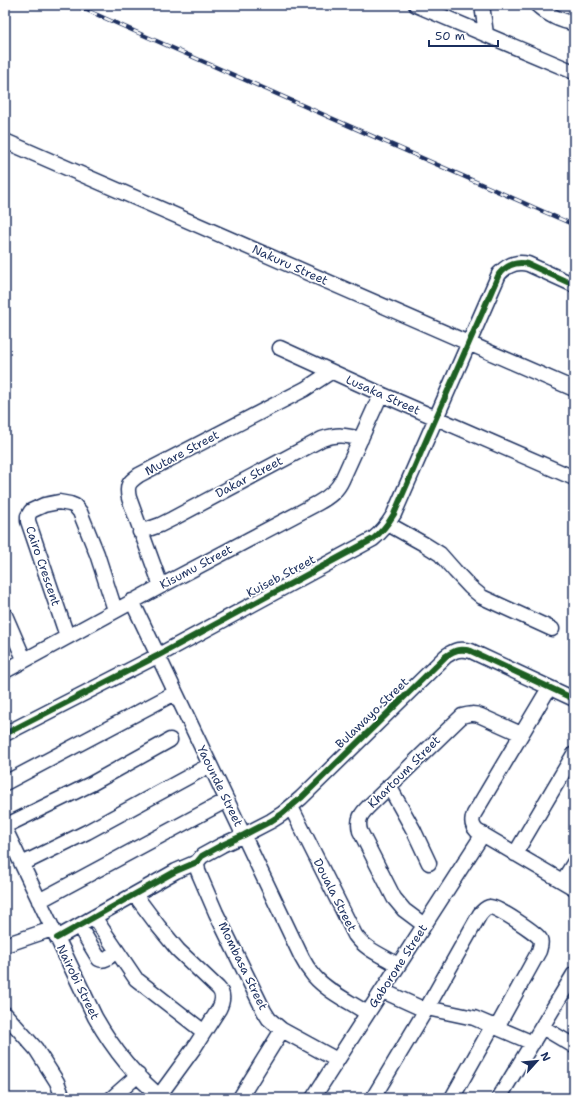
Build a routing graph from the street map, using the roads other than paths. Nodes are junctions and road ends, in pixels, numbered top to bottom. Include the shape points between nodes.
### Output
1 (416, 5) edge
2 (482, 5) edge
3 (538, 5) edge
4 (574, 23) edge
5 (486, 34) junction
6 (574, 72) edge
7 (5, 141) edge
8 (574, 285) edge
9 (469, 343) junction
10 (280, 348) dead end
11 (331, 372) junction
12 (574, 389) edge
13 (381, 394) junction
14 (436, 418) junction
15 (360, 439) junction
16 (574, 478) edge
17 (388, 524) junction
18 (140, 532) junction
19 (161, 586) junction
20 (132, 601) junction
21 (116, 610) junction
22 (5, 615) edge
23 (552, 629) dead end
24 (67, 636) junction
25 (157, 656) junction
26 (24, 659) junction
27 (5, 670) edge
28 (549, 688) junction
29 (175, 693) junction
30 (574, 699) edge
31 (5, 734) edge
32 (521, 734) junction
33 (170, 740) dead end
34 (574, 754) edge
35 (210, 765) junction
36 (5, 783) edge
37 (389, 786) junction
38 (227, 800) junction
39 (291, 807) junction
40 (5, 826) edge
41 (5, 829) edge
42 (483, 834) junction
43 (244, 835) junction
44 (515, 854) junction
45 (197, 862) junction
46 (429, 863) dead end
47 (574, 863) edge
48 (22, 864) junction
49 (569, 884) edge
50 (135, 895) junction
51 (39, 901) junction
52 (94, 917) junction
53 (424, 925) junction
54 (79, 926) junction
55 (55, 934) junction
56 (5, 945) edge
57 (116, 951) junction
58 (398, 965) junction
59 (574, 974) edge
60 (383, 991) junction
61 (426, 1009) junction
62 (367, 1013) junction
63 (5, 1014) edge
64 (495, 1026) junction
65 (542, 1027) junction
66 (282, 1030) junction
67 (204, 1032) junction
68 (533, 1043) junction
69 (574, 1046) edge
70 (337, 1060) junction
71 (138, 1075) junction
72 (161, 1097) edge
73 (63, 1098) edge
74 (112, 1098) edge
75 (240, 1098) edge
76 (313, 1098) edge
77 (373, 1098) edge
78 (452, 1098) edge
79 (499, 1098) edge

1 - 5 street
2 - 5 street
3 - 4 street via 553,17
5 - 6 street
7 - 9 street, Nakuru Street
8 - 9 street, Kuiseb Street via 528,264 516,263 507,266 496,279
9 - 12 street, Nakuru Street
9 - 14 street, Kuiseb Street
10 - 11 street, Lusaka Street
11 - 13 street, Lusaka Street
11 - 18 street, Mutare Street via 305,389 134,479 127,492
13 - 14 street, Lusaka Street
13 - 15 street, Kisumu Street
14 - 16 street, Lusaka Street
14 - 17 street, Kuiseb Street
15 - 18 street, Dakar Street via 337,435 322,439 172,519
15 - 19 street, Kisumu Street via 341,484 333,493
17 - 23 street via 440,554 482,597
17 - 25 street, Kuiseb Street via 364,544
18 - 19 street, Mutare Street
19 - 20 street, Kisumu Street
20 - 21 street, Kisumu Street
20 - 25 street, Yaounde Street
21 - 24 street, Kisumu Street
21 - 24 street, Cairo Crescent via 97,554 80,512 75,506 59,502 30,511 28,520
22 - 26 street
24 - 26 street, Kisumu Street
25 - 29 street, Yaounde Street
25 - 31 street, Kuiseb Street
26 - 27 street, Kisumu Street
28 - 30 street, Bulawayo Street
28 - 32 street
28 - 39 street, Bulawayo Street via 471,651 456,650 446,656
29 - 35 street, Yaounde Street
29 - 36 street
32 - 37 street, Khartoum Street via 475,714 462,716
32 - 42 street via 472,818 473,826
33 - 40 street via 91,784
34 - 44 street
35 - 38 street, Yaounde Street
35 - 48 street
37 - 46 street
37 - 53 street, Khartoum Street via 359,820 360,831 394,898 404,910
38 - 43 street, Yaounde Street
38 - 51 street
39 - 43 street, Bulawayo Street
39 - 58 street, Douala Street via 359,941
41 - 48 street, Nairobi Street
42 - 44 street
42 - 53 street, Gaborone Street
43 - 45 street, Bulawayo Street via 206,853
43 - 62 street, Yaounde Street via 307,966 329,989
44 - 49 street
45 - 50 street, Bulawayo Street
45 - 66 street, Mombasa Street via 200,876 216,913 264,1011
47 - 49 street
48 - 51 street, Nairobi Street
50 - 52 street, Bulawayo Street
50 - 67 street via 178,950 221,992 220,1006
51 - 55 street, Nairobi Street
52 - 54 street, Bulawayo Street
52 - 57 street
53 - 58 street, Gaborone Street
54 - 55 street, Bulawayo Street
54 - 57 street via 98,958 104,960
55 - 56 street, Bulawayo Street
55 - 71 street, Nairobi Street via 98,1023
57 - 67 street via 136,979
58 - 60 street, Gaborone Street
59 - 65 street
60 - 61 street
60 - 62 street, Gaborone Street
61 - 64 street via 468,1016
61 - 64 street via 480,914 486,908 494,907 537,935 541,944
61 - 77 street
62 - 70 street, Gaborone Street
63 - 73 street via 36,1048 57,1082
64 - 68 street
64 - 78 street
65 - 68 street
65 - 69 street
66 - 70 street, Mombasa Street
66 - 75 street
67 - 72 street
68 - 79 street
70 - 76 street, Gaborone Street
71 - 72 street, Nairobi Street
71 - 74 street

